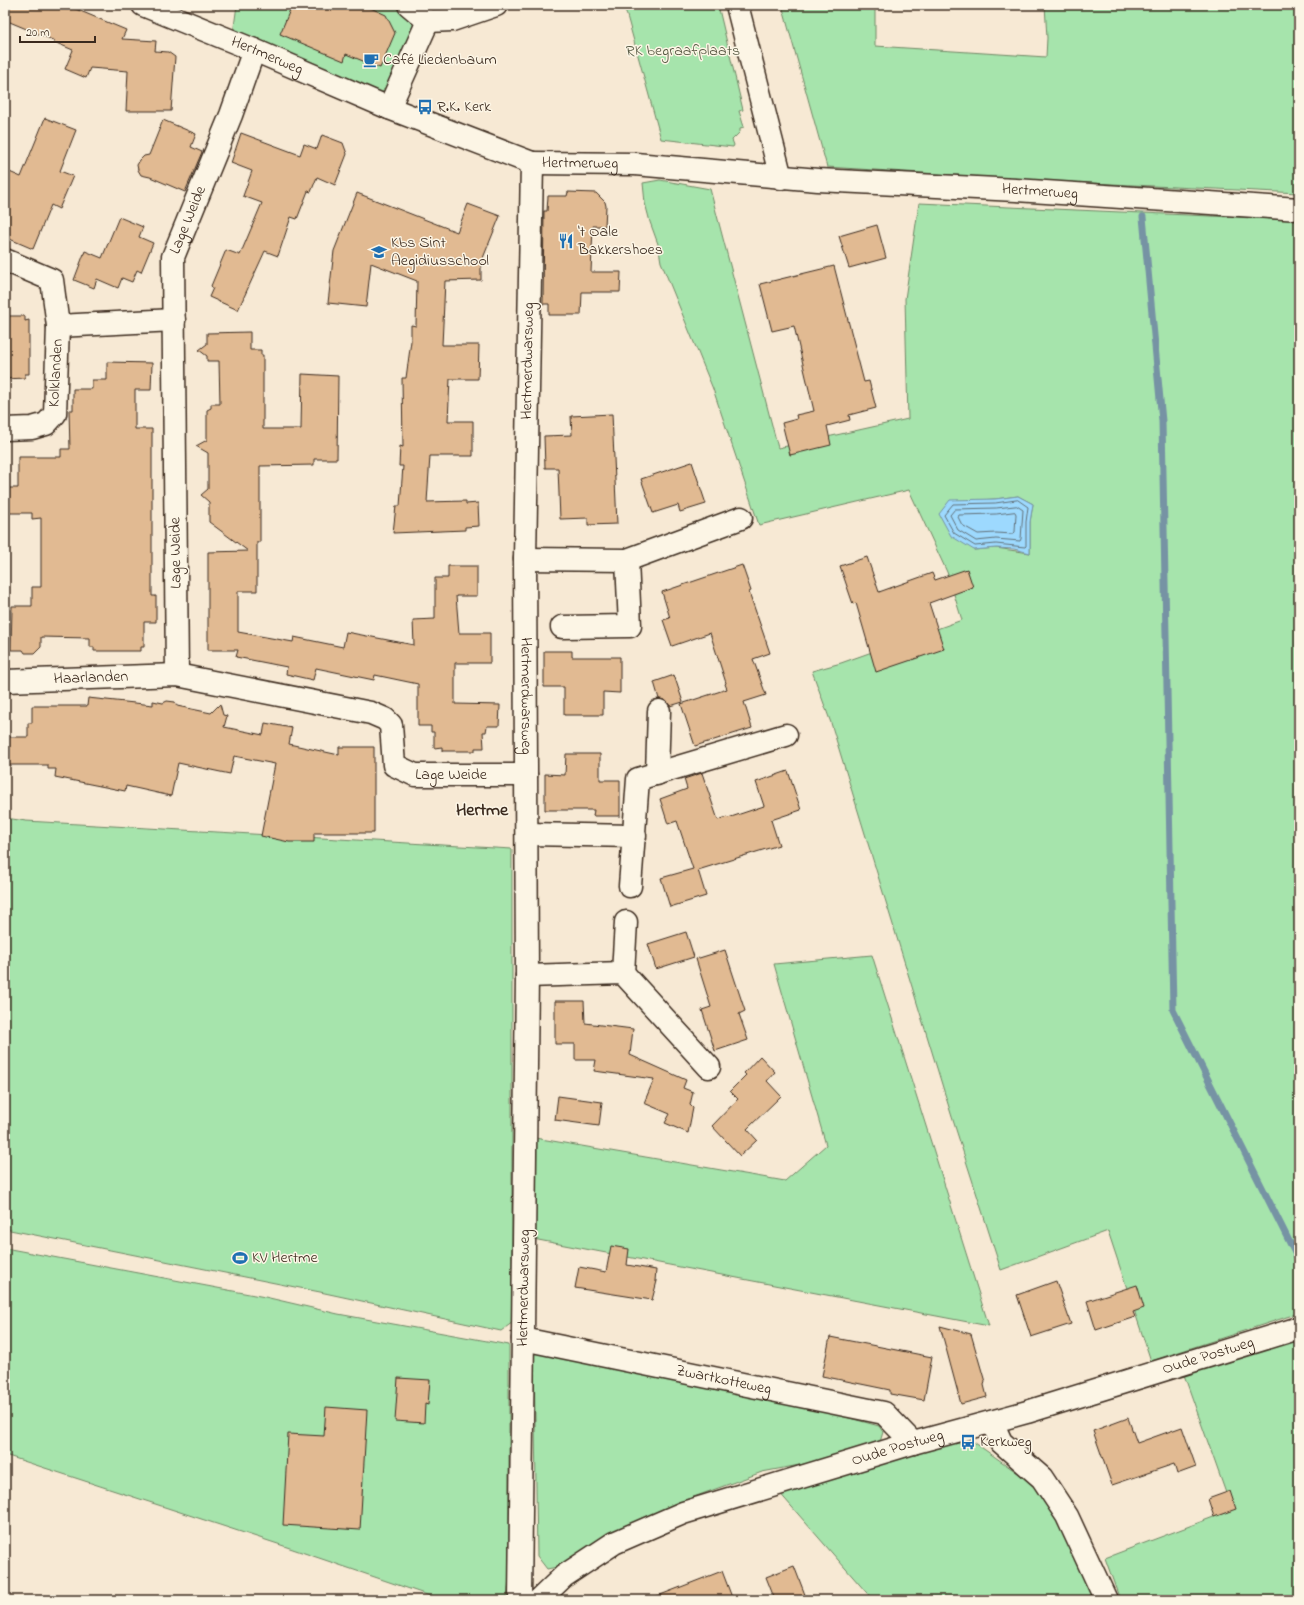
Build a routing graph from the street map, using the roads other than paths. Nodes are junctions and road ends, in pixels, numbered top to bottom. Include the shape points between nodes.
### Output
1 (143, 5) edge
2 (409, 5) edge
3 (496, 5) edge
4 (737, 5) edge
5 (428, 21) junction
6 (254, 50) junction
7 (389, 108) junction
8 (532, 163) junction
9 (781, 178) junction
10 (1299, 209) edge
11 (5, 260) edge
12 (174, 320) junction
13 (58, 326) junction
14 (5, 429) edge
15 (741, 518) dead end
16 (525, 559) junction
17 (627, 560) junction
18 (562, 627) dead end
19 (177, 675) junction
20 (5, 681) edge
21 (659, 711) dead end
22 (786, 735) dead end
23 (657, 774) junction
24 (526, 775) junction
25 (526, 834) junction
26 (635, 836) junction
27 (630, 886) dead end
28 (626, 922) dead end
29 (623, 974) junction
30 (527, 976) junction
31 (709, 1067) dead end
32 (1299, 1328) edge
33 (523, 1339) junction
34 (992, 1422) junction
35 (913, 1443) junction
36 (520, 1600) edge
37 (539, 1600) edge
38 (1106, 1600) edge

1 - 6 street, Hertmerweg
2 - 5 street
3 - 5 street via 452,20
4 - 9 street
5 - 7 street
6 - 7 street, Hertmerweg
6 - 12 street, Lage Weide via 231,115 172,257
7 - 8 street, Hertmerweg
8 - 9 street, Hertmerweg via 635,164
8 - 16 street, Hertmerdwarsweg
9 - 10 street, Hertmerweg via 1016,190
11 - 13 street, Kolklanden via 52,280
12 - 13 street, Kolklanden
12 - 19 street, Lage Weide
13 - 14 street, Kolklanden via 55,414 46,424 32,428
15 - 17 street
16 - 17 street
16 - 24 street, Hertmerdwarsweg
17 - 18 street via 630,626
19 - 20 street, Haarlanden
19 - 24 street, Lage Weide via 371,713 385,719 391,725 394,765 415,775
21 - 23 street
22 - 23 street
23 - 26 street via 638,779
24 - 25 street, Hertmerdwarsweg
25 - 26 street
25 - 30 street, Hertmerdwarsweg
26 - 27 street
28 - 29 street
29 - 30 street
29 - 31 street
30 - 33 street, Hertmerdwarsweg
32 - 34 street, Oude Postweg
33 - 35 street, Zwartkotteweg via 884,1413
33 - 36 street, Hertmerdwarsweg
34 - 35 street, Oude Postweg
34 - 38 street via 1001,1442 1042,1478 1067,1516
35 - 37 street, Oude Postweg via 683,1513 614,1543 564,1576

